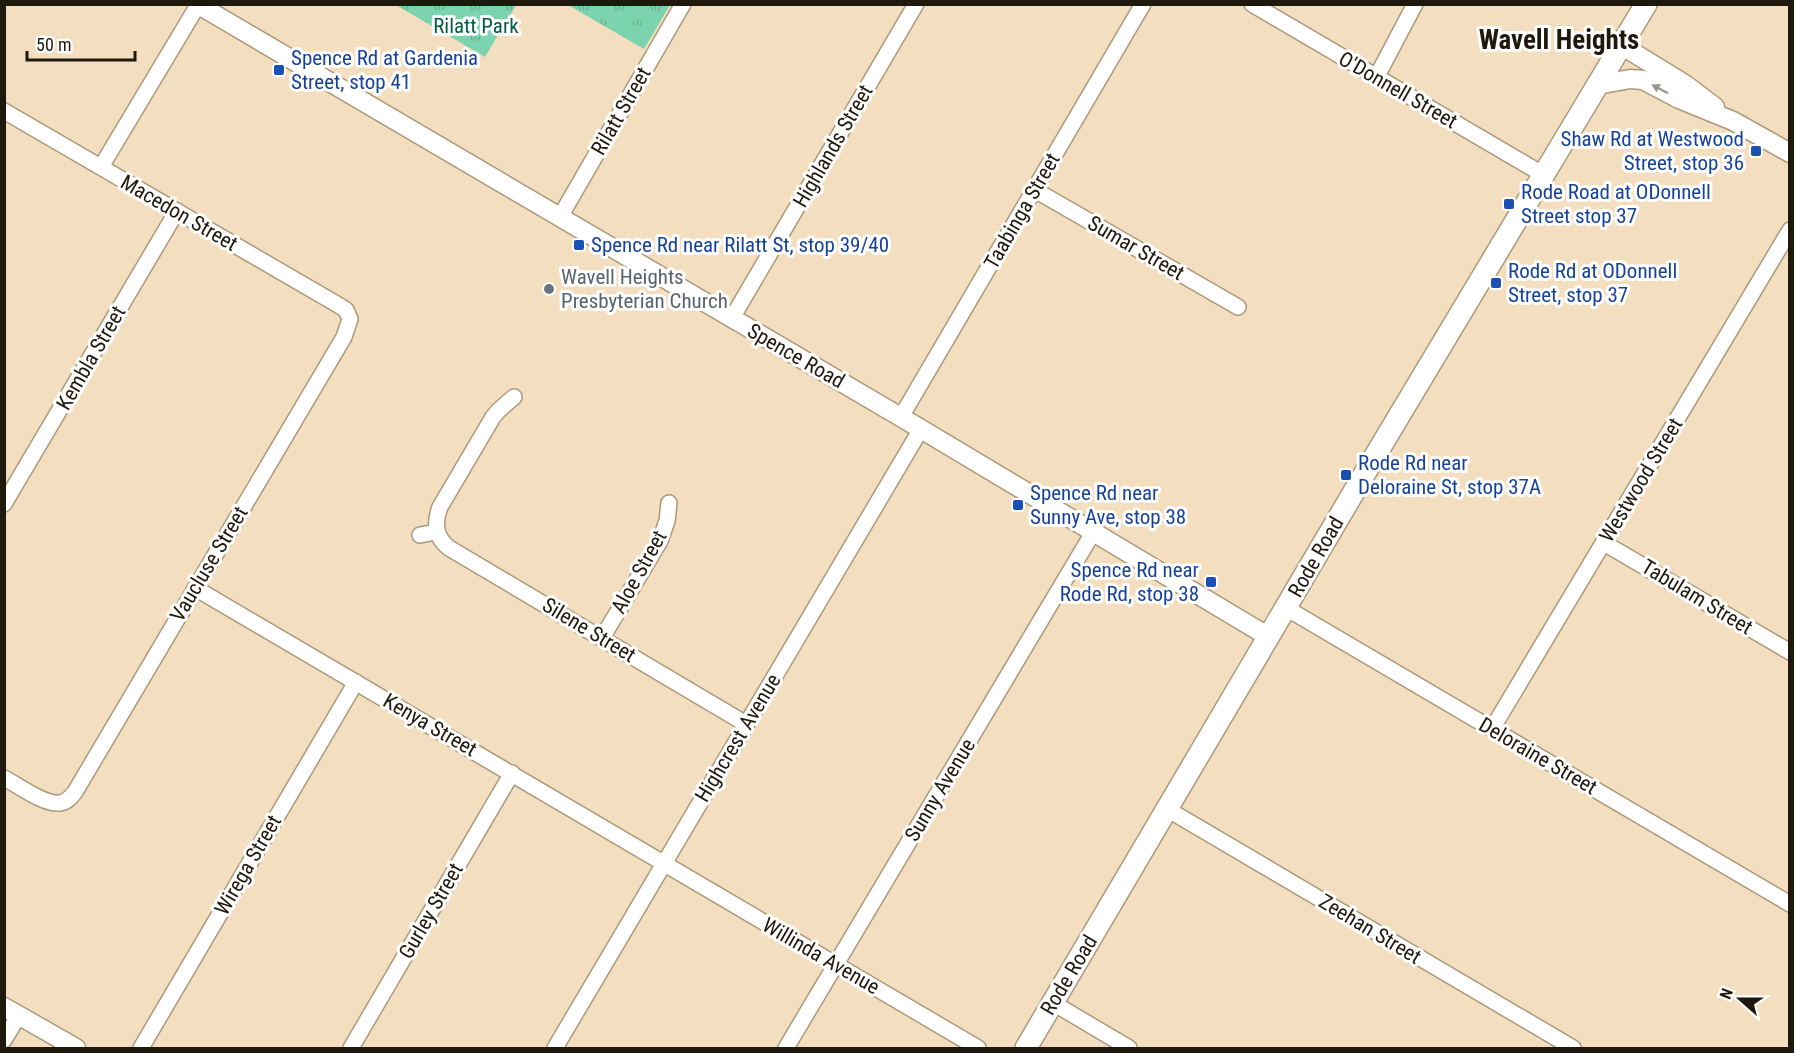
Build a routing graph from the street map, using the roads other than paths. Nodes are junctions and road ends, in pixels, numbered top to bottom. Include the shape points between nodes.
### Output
1 (683, 4) edge
2 (916, 4) edge
3 (1143, 4) edge
4 (1252, 4) edge
5 (1415, 4) edge
6 (1646, 4) edge
7 (197, 5) edge
8 (1621, 45) junction
9 (1376, 78) junction
10 (1597, 85) junction
11 (4, 111) edge
12 (1733, 121) junction
13 (1790, 153) edge
14 (101, 167) junction
15 (1544, 175) junction
16 (1035, 190) junction
17 (177, 211) junction
18 (560, 217) junction
19 (1790, 230) edge
20 (1238, 307) dead end
21 (732, 318) junction
22 (350, 319) joint
23 (514, 397) dead end
24 (901, 417) junction
25 (921, 429) junction
26 (669, 503) dead end
27 (4, 504) edge
28 (1094, 531) junction
29 (436, 532) junction
30 (420, 535) dead end
31 (1604, 543) junction
32 (195, 588) junction
33 (1286, 608) junction
34 (1269, 637) junction
35 (602, 638) junction
36 (1790, 652) edge
37 (356, 682) junction
38 (746, 724) junction
39 (1492, 729) junction
40 (512, 773) junction
41 (4, 778) edge
42 (1167, 809) junction
43 (664, 863) junction
44 (1790, 904) edge
45 (836, 965) junction
46 (1053, 1003) junction
47 (12, 1011) edge
48 (4, 1040) edge
49 (76, 1048) edge
50 (141, 1048) edge
51 (351, 1048) edge
52 (555, 1048) edge
53 (786, 1048) edge
54 (978, 1048) edge
55 (1026, 1048) edge
56 (1128, 1048) edge
57 (1573, 1048) edge

1 - 18 street, Rilatt Street
2 - 21 street, Highlands Street
3 - 16 street, Taabinga Street
4 - 9 street, O'Donnell Street
5 - 9 street
6 - 8 main road, Rode Road
7 - 14 street
7 - 18 street, Spence Road
8 - 10 main road, Rode Road
8 - 12 street via 1686,85
9 - 15 street, O'Donnell Street
12 -> 10 street via 1643,81 1630,79
10 - 15 main road, Rode Road
11 - 14 street, Macedon Street
12 - 13 street
14 - 17 street, Macedon Street
15 - 33 main road, Rode Road
16 - 20 street, Sumar Street
16 - 24 street, Taabinga Street
17 - 22 street, Macedon Street via 340,306
17 - 27 street, Kembla Street
18 - 21 street, Spence Road
19 - 31 street, Westwood Street
21 - 24 street, Spence Road
22 - 32 street, Vaucluse Street via 344,337
23 - 29 street via 493,417 440,507
24 - 25 street, Spence Road
25 - 28 street, Spence Road
25 - 38 street, Highcrest Avenue
26 - 35 street, Aloe Street via 660,541
28 - 34 street, Spence Road
28 - 45 street, Sunny Avenue
29 - 30 street
29 - 35 street, Silene Street via 449,548
31 - 36 street, Tabulam Street
31 - 39 street, Westwood Street
32 - 37 street, Kenya Street
32 - 41 street, Vaucluse Street via 75,792 66,801 53,803 42,799
33 - 34 main road, Rode Road
33 - 39 street, Deloraine Street
34 - 42 main road, Rode Road
35 - 38 street, Silene Street
37 - 40 street, Kenya Street
37 - 50 street, Wirega Street
38 - 43 street, Highcrest Avenue
39 - 44 street, Deloraine Street
40 - 43 street, Kenya Street
40 - 51 street, Gurley Street
42 - 46 main road, Rode Road
42 - 57 street, Zeehan Street
43 - 45 street, Willinda Avenue
43 - 52 street, Highcrest Avenue
45 - 53 street, Sunny Avenue
45 - 54 street, Willinda Avenue
46 - 55 main road, Rode Road
46 - 56 street
47 - 48 street
47 - 49 street

